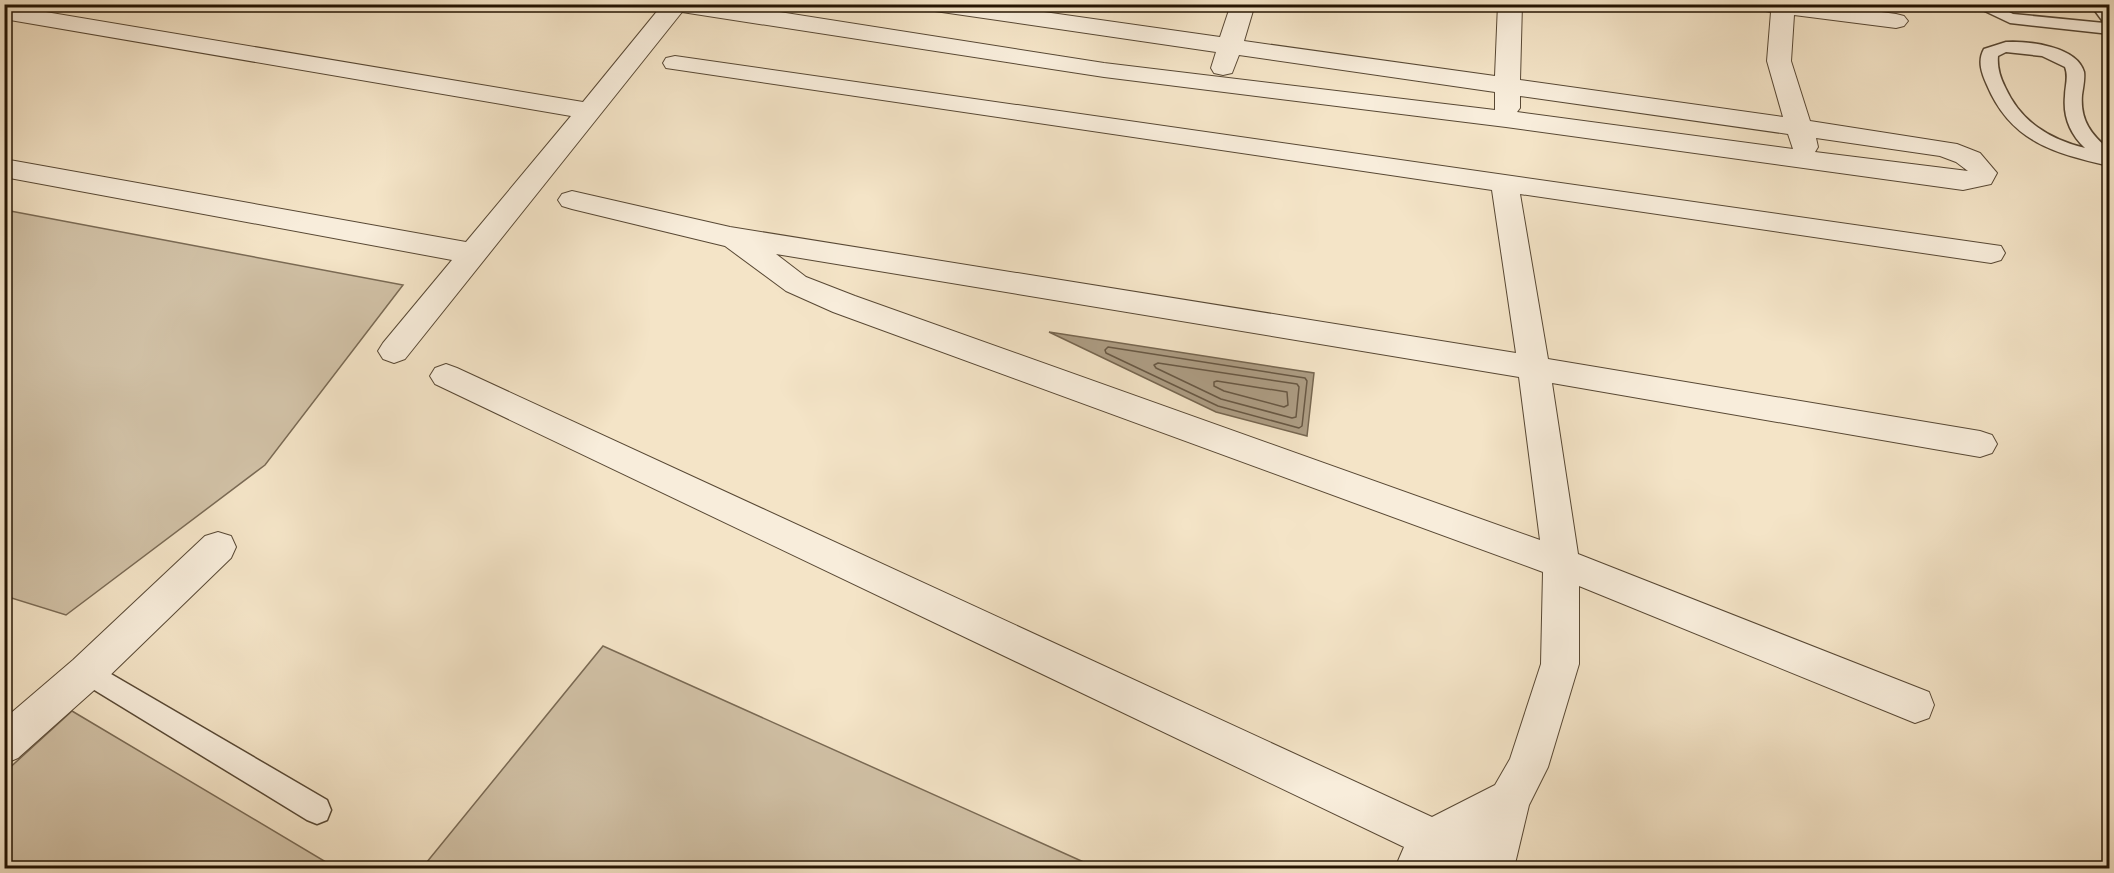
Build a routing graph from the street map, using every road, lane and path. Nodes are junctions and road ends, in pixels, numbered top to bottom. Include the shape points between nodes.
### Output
1 (677, 4) edge
2 (1243, 4) edge
3 (1510, 4) edge
4 (1978, 4) edge
5 (2098, 4) edge
6 (1776, 5) edge
7 (947, 6) edge
8 (4, 12) edge
9 (1896, 21) dead end
10 (2109, 21) edge
11 (2109, 28) edge
12 (941, 46) junction
13 (1228, 46) junction
14 (675, 63) dead end
15 (1220, 84) junction
16 (1508, 86) junction
17 (590, 111) junction
18 (1506, 119) junction
19 (1799, 129) junction
20 (1810, 160) junction
21 (2109, 160) edge
22 (4, 168) edge
23 (1504, 182) junction
24 (572, 200) dead end
25 (730, 237) junction
26 (1991, 253) dead end
27 (475, 254) junction
28 (394, 351) dead end
29 (1534, 368) junction
30 (446, 376) dead end
31 (1980, 444) dead end
32 (218, 547) dead end
33 (1561, 563) junction
34 (87, 672) junction
35 (1915, 705) dead end
36 (4, 745) edge
37 (1510, 799) junction
38 (318, 810) dead end
39 (1425, 854) edge
40 (1492, 868) edge

1 - 12 street
1 - 17 street
2 - 13 street
3 - 16 street
4 - 11 lane via 2010,18
5 - 10 lane
6 - 9 street
6 - 19 street via 1779,61
7 - 12 street
7 - 13 street
8 - 17 street
12 - 15 street
13 - 15 street
13 - 16 street
14 - 23 street
15 - 18 street
16 - 18 street
16 - 19 street
17 - 27 street
18 - 20 street
19 - 20 street
19 - 20 street via 1941,148 1972,159 1983,173 1981,178 1963,181
21 - 21 lane via 2038,138 2015,120 2002,104 1988,66 1990,53 2010,47 2059,55 2071,64 2075,70 2072,109 2076,127
22 - 27 street
23 - 26 street
23 - 29 street
24 - 25 street
25 - 29 street
25 - 33 street via 796,284 844,304
27 - 28 street
29 - 31 street
29 - 33 street
30 - 39 street
32 - 34 street
33 - 35 street
33 - 37 street via 1560,664 1528,767
34 - 36 street
34 - 38 lane
37 - 39 street
37 - 40 street
39 - 40 street

